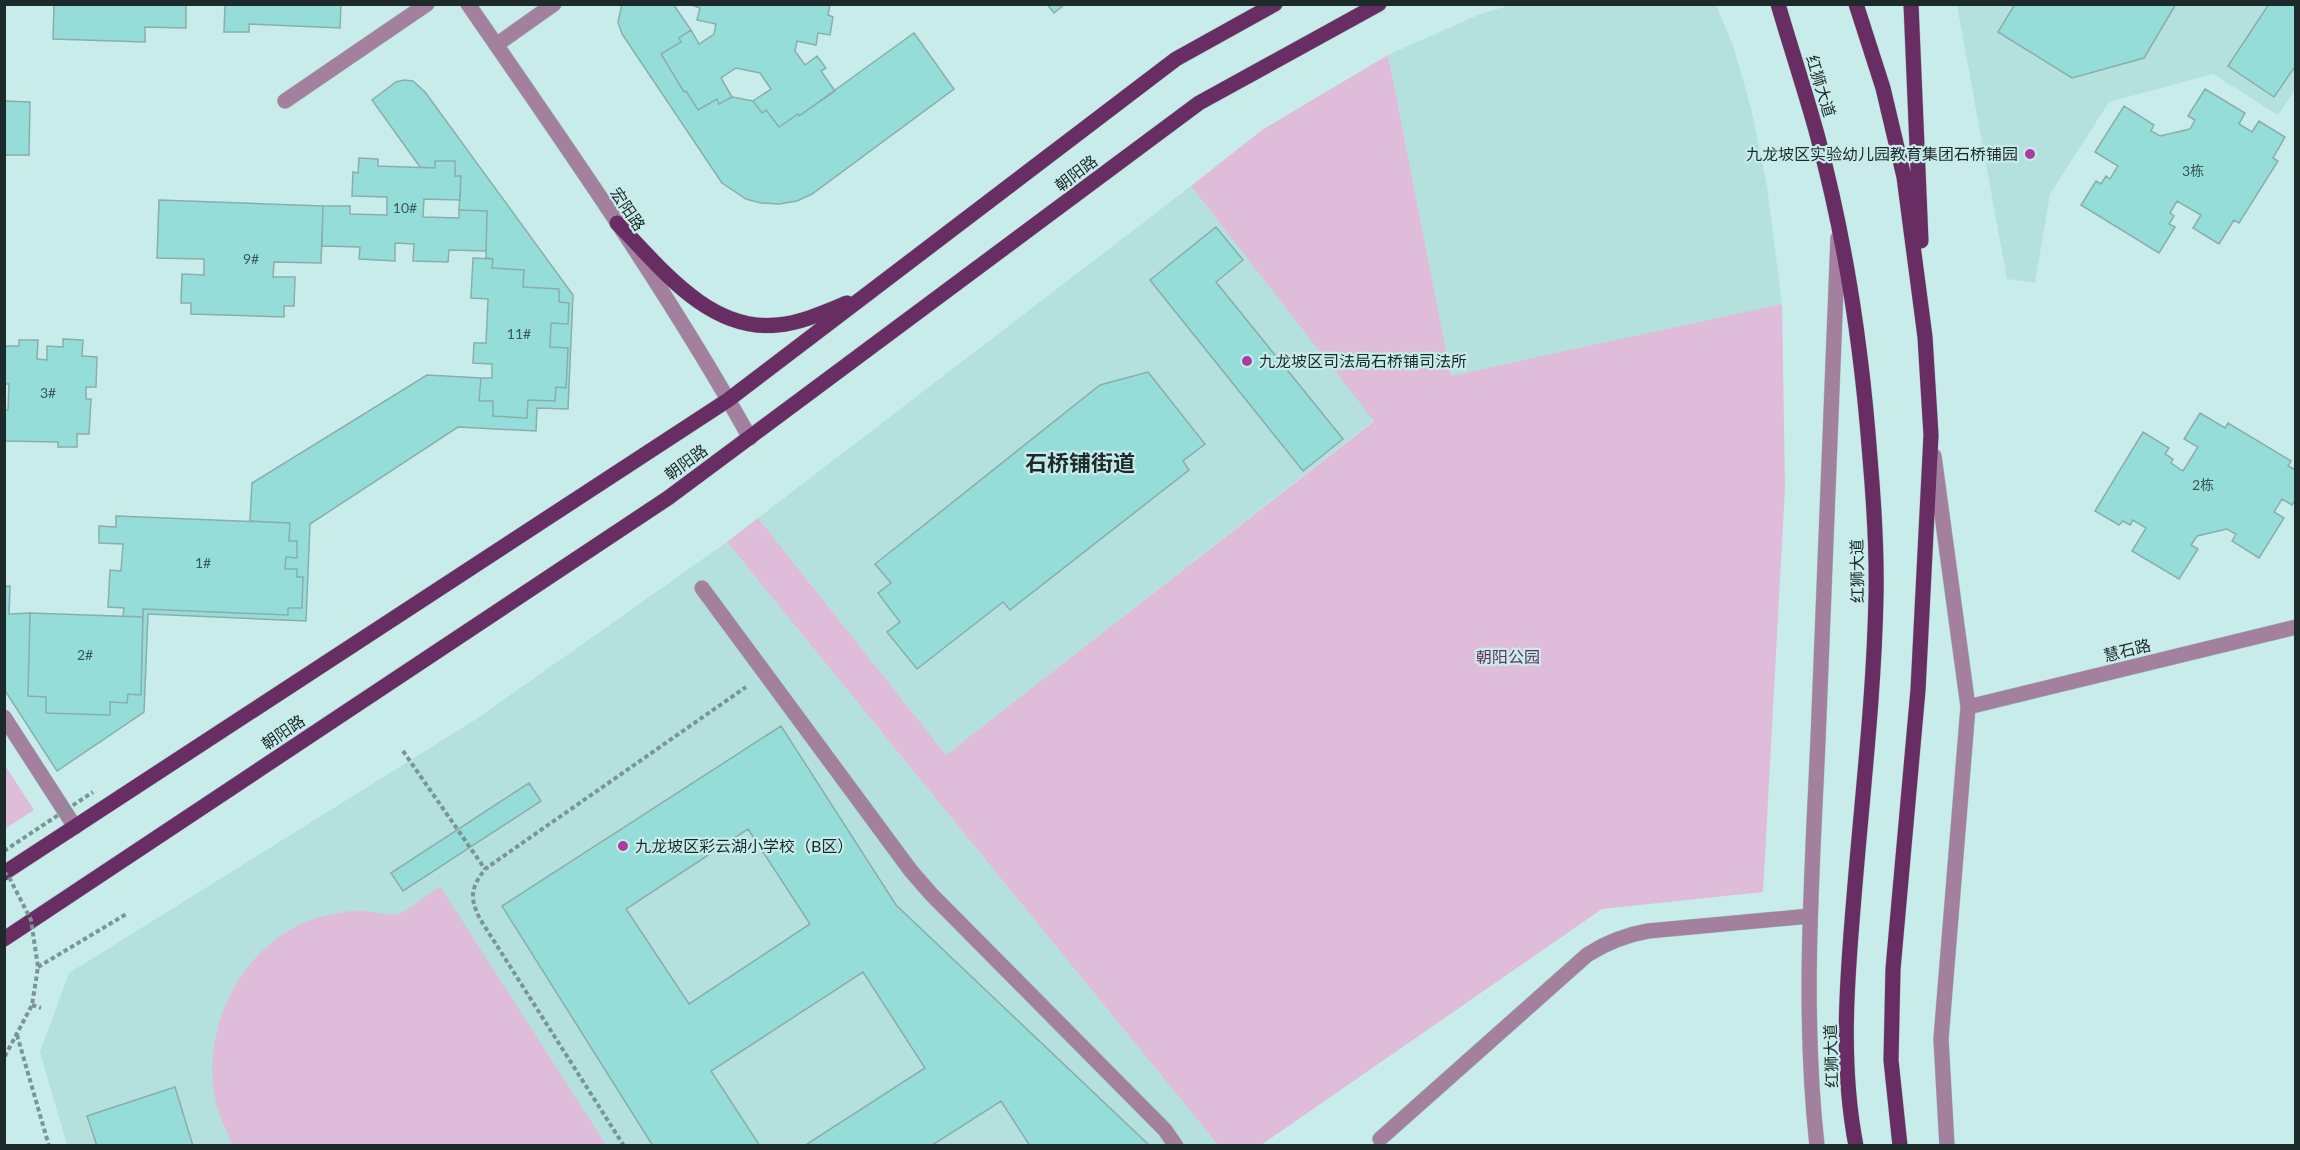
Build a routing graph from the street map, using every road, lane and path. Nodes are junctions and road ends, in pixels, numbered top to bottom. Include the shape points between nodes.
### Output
1 (427, 4) edge
2 (468, 4) edge
3 (554, 4) edge
4 (1275, 4) edge
5 (1379, 4) edge
6 (1778, 4) edge
7 (1856, 4) edge
8 (1911, 4) edge
9 (496, 45) junction
10 (285, 101) dead end
11 (617, 224) junction
12 (1838, 226) junction
13 (861, 298) junction
14 (1926, 337) junction
15 (728, 400) junction
16 (1931, 435) junction
17 (750, 438) junction
18 (702, 588) dead end
19 (2295, 627) edge
20 (766, 673) junction
21 (1968, 707) junction
22 (4, 717) edge
23 (403, 751) dead end
24 (93, 792) dead end
25 (75, 827) junction
26 (4, 851) edge
27 (485, 869) junction
28 (6, 870) edge
29 (128, 913) dead end
30 (1810, 916) junction
31 (4, 939) edge
32 (38, 968) junction
33 (32, 1005) junction
34 (41, 1008) dead end
35 (18, 1035) junction
36 (4, 1058) edge
37 (1380, 1140) dead end
38 (49, 1146) edge
39 (624, 1146) edge
40 (1176, 1146) edge
41 (1817, 1146) edge
42 (1856, 1146) edge
43 (1900, 1146) edge
44 (1947, 1146) edge

1 - 10 street
2 - 9 street, 宏阳路
3 - 9 street
4 - 13 main road, 朝阳路 via 1176,59
5 - 17 main road, 朝阳路 via 1198,104
6 - 12 main road, 红狮大道 via 1818,138
7 - 14 main road via 1883,88 1904,177
8 - 14 main road
9 - 11 street, 宏阳路
11 - 13 main road via 686,293 742,322 759,326 798,321
11 - 15 street, 宏阳路
12 - 30 street
12 - 42 main road, 红狮大道 via 1857,328 1866,407 1874,498 1876,595 1848,971 1846,1059
13 - 15 main road, 朝阳路
14 - 16 main road
15 - 17 street, 宏阳路
15 - 25 main road, 朝阳路
16 - 21 street
16 - 43 main road via 1918,690 1893,969 1891,1060
17 - 31 main road, 朝阳路 via 668,498
18 - 20 street
19 - 21 street, 慧石路
20 - 27 path
20 - 40 street via 911,871 1165,1130
21 - 44 street via 1941,1039
22 - 25 street
23 - 27 path
24 - 26 path, bridge
25 - 28 main road, 朝阳路
27 - 39 path via 472,894 480,919
28 - 32 path, bridge via 31,920
29 - 32 path
30 - 37 street via 1648,931 1608,941 1587,955
30 - 41 street via 1810,1056
32 - 33 path, bridge
33 - 34 path
33 - 35 path, bridge
35 - 36 path, bridge
35 - 38 path

